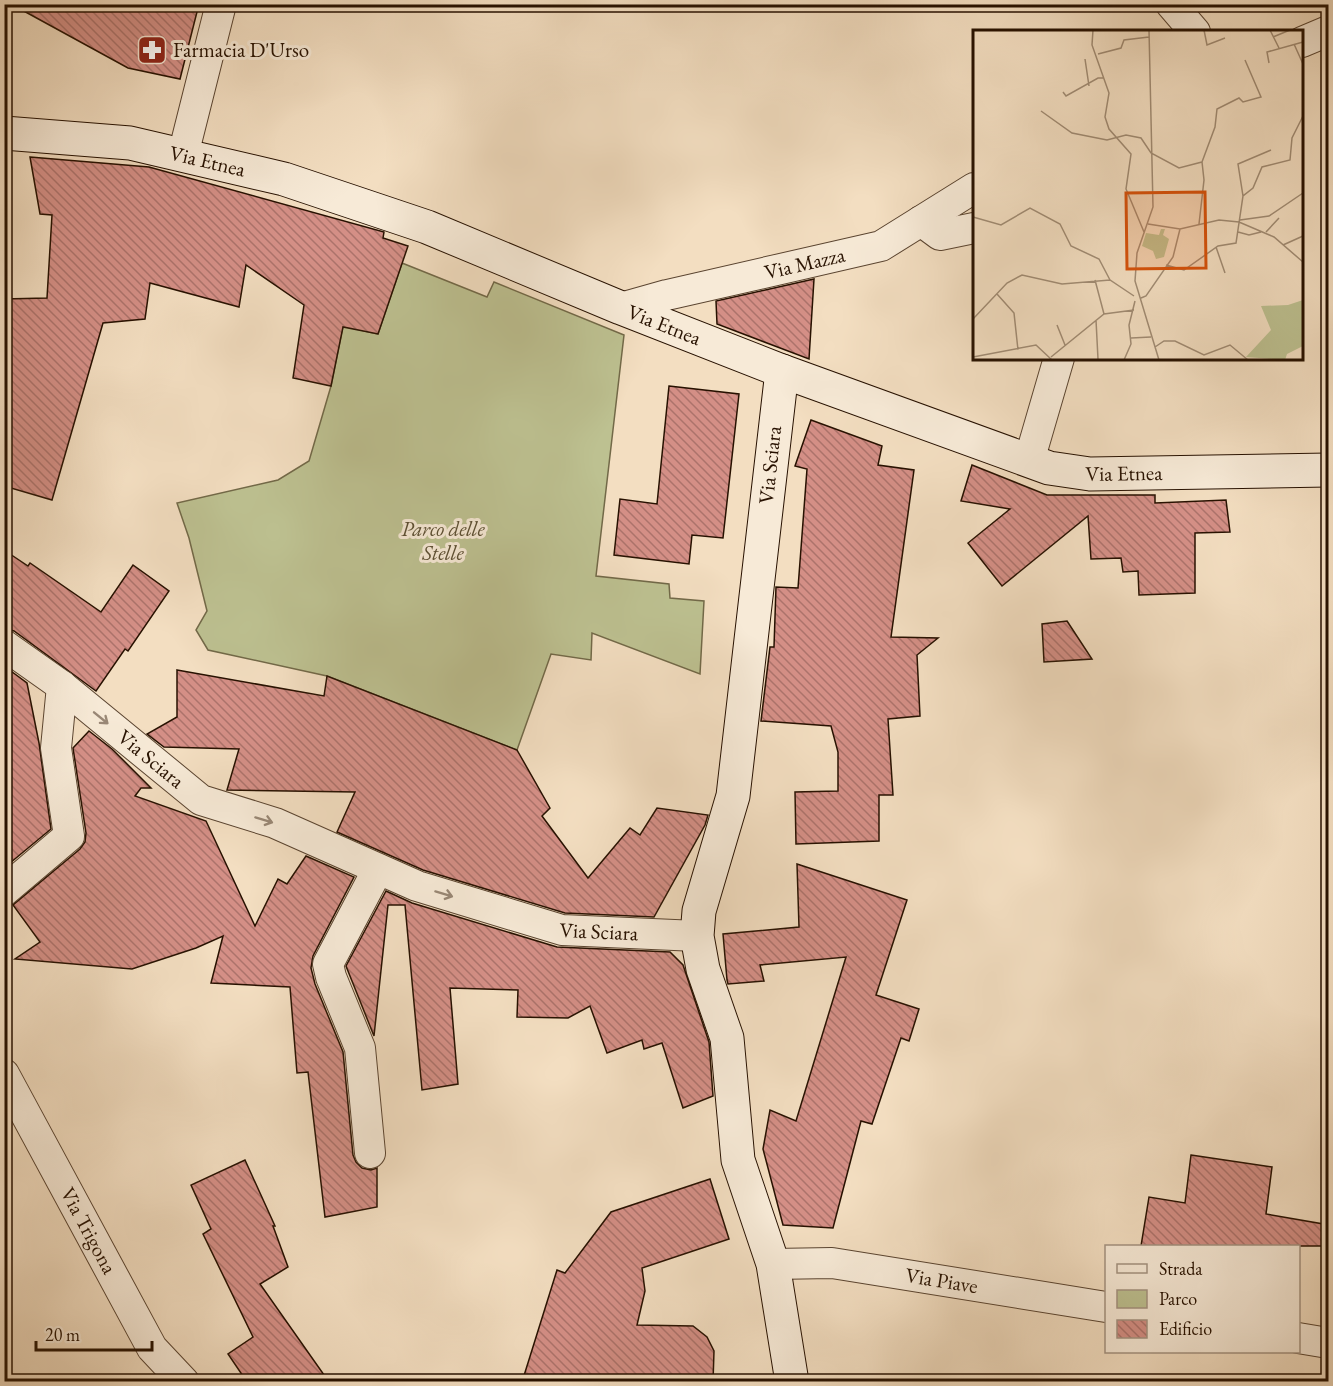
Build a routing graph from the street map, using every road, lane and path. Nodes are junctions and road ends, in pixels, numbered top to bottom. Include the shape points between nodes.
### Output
1 (221, 4) edge
2 (1171, 4) edge
3 (1193, 30) edge
4 (1329, 30) edge
5 (1303, 42) edge
6 (4, 133) edge
7 (183, 155) junction
8 (973, 189) edge
9 (921, 221) junction
10 (973, 228) edge
11 (621, 308) junction
12 (1058, 360) edge
13 (782, 370) junction
14 (1029, 461) junction
15 (1329, 470) edge
16 (4, 645) edge
17 (62, 686) junction
18 (378, 869) junction
19 (4, 891) edge
20 (697, 936) junction
21 (4, 1074) edge
22 (370, 1153) dead end
23 (774, 1264) junction
24 (1105, 1307) edge
25 (1300, 1338) edge
26 (1329, 1343) edge
27 (184, 1382) edge
28 (792, 1382) edge

1 - 7 street
2 - 3 street
4 - 5 street
6 - 7 main road, Via Etnea via 130,143
7 - 11 main road, Via Etnea via 284,178 426,227
8 - 9 street, Via Mazza
9 - 10 street via 940,235
9 - 11 street, Via Mazza via 881,246
11 - 13 main road, Via Etnea
12 - 14 street
13 - 14 main road, Via Etnea
13 - 20 main road, Via Sciara via 733,796 699,911
14 - 15 main road, Via Etnea via 1090,474
16 - 17 street, Via Sciara
17 -> 18 street, Via Sciara via 201,800 275,823
17 - 19 street via 56,748 69,836
18 -> 20 street, Via Sciara via 417,886 562,930
18 - 22 street via 328,963 360,1048
20 - 23 main road via 703,969 727,1038 738,1160
21 - 27 street, Via Trigona via 152,1348
23 - 24 street, Via Piave via 832,1263
23 - 28 main road
25 - 26 street

